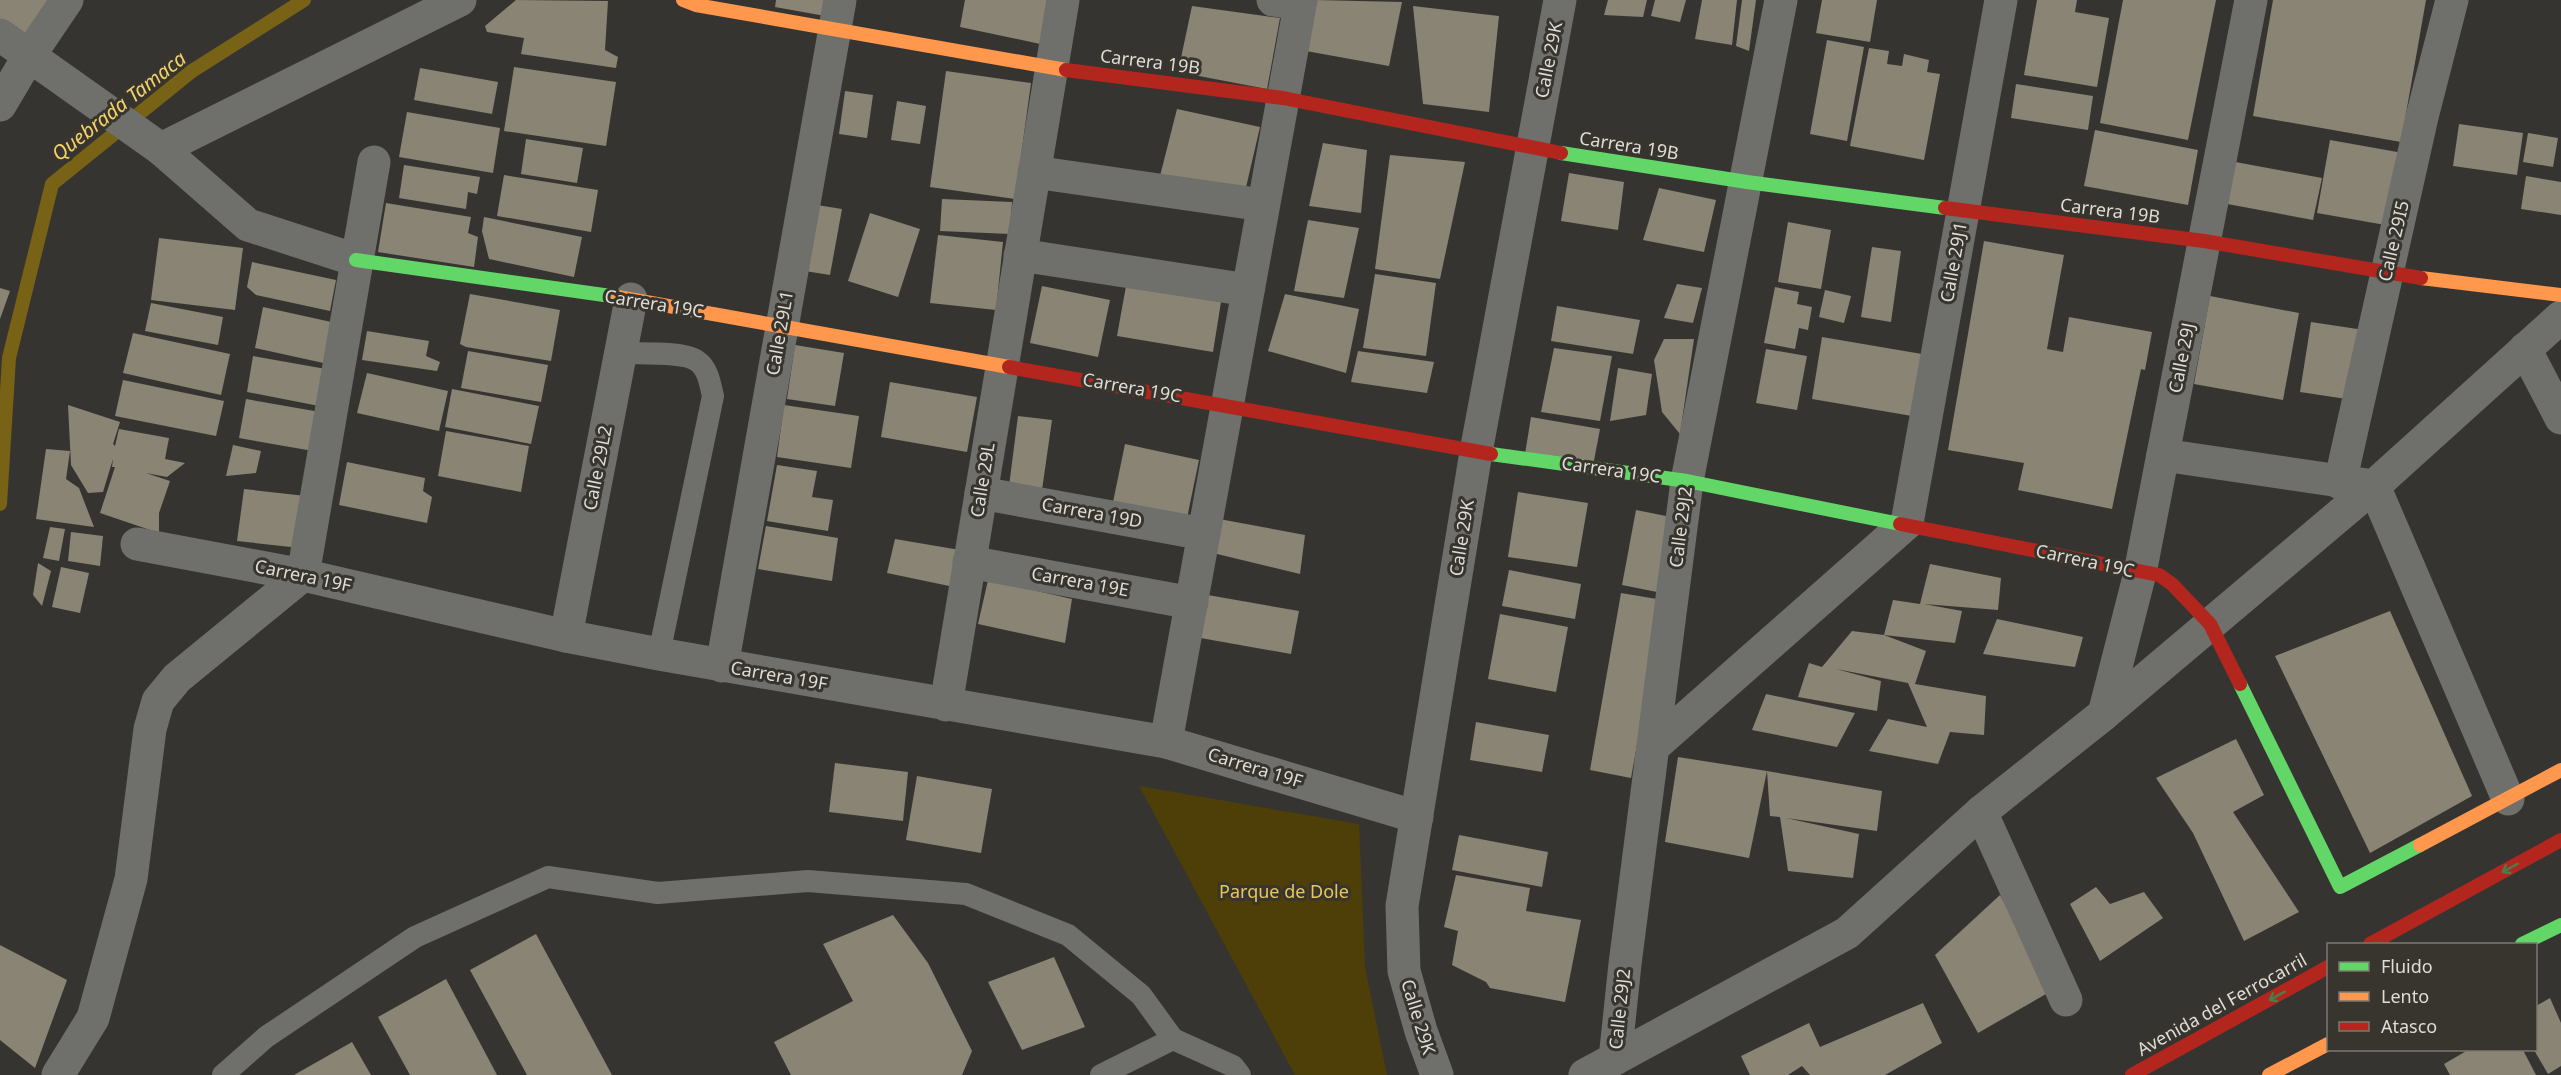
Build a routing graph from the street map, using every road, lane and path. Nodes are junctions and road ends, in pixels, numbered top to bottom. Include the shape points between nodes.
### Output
1 (67, 0) edge
2 (460, 0) edge
3 (683, 0) edge
4 (1063, 0) edge
5 (1560, 0) edge
6 (1781, 0) edge
7 (2001, 0) edge
8 (2251, 0) edge
9 (2452, 0) edge
10 (1291, 1) edge
11 (837, 14) edge
12 (0, 35) edge
13 (29, 56) junction
14 (1051, 68) junction
15 (1283, 98) junction
16 (0, 105) edge
17 (151, 141) junction
18 (1532, 149) junction
19 (374, 162) dead end
20 (1034, 172) junction
21 (1747, 182) junction
22 (1263, 205) junction
23 (1964, 210) junction
24 (2204, 241) junction
25 (1020, 255) junction
26 (356, 260) junction
27 (2387, 274) junction
28 (1248, 290) junction
29 (2561, 295) edge
30 (631, 299) junction
31 (2561, 317) edge
32 (782, 325) junction
33 (2525, 349) junction
34 (621, 353) junction
35 (1002, 366) junction
36 (1227, 405) junction
37 (2561, 417) edge
38 (1476, 452) junction
39 (2163, 455) junction
40 (1687, 481) junction
41 (2340, 483) junction
42 (2374, 486) junction
43 (981, 493) junction
44 (1907, 523) junction
45 (1204, 534) junction
46 (137, 544) dead end
47 (969, 562) junction
48 (2140, 573) junction
49 (303, 575) junction
50 (1192, 603) junction
51 (2210, 624) junction
52 (566, 636) junction
53 (659, 654) junction
54 (722, 666) junction
55 (946, 705) junction
56 (2104, 714) junction
57 (1166, 742) junction
58 (1654, 746) junction
59 (2561, 770) edge
60 (2508, 799) junction
61 (1981, 812) junction
62 (1417, 817) junction
63 (2561, 840) edge
64 (2561, 925) edge
65 (2374, 943) edge
66 (2526, 943) edge
67 (2327, 968) edge
68 (2066, 1000) dead end
69 (1173, 1039) junction
70 (2327, 1045) edge
71 (1620, 1067) edge
72 (58, 1075) edge
73 (223, 1075) edge
74 (1101, 1075) edge
75 (1240, 1075) edge
76 (1437, 1075) edge
77 (1585, 1075) edge
78 (2132, 1075) edge
79 (2269, 1075) edge

1 - 13 street
2 - 17 street
3 - 11 street, Carrera 19B via 696,5
4 - 14 street, Calle 29L
5 - 18 street, Calle 29K
6 - 21 street, Calle 29J2
7 - 23 street, Calle 29J1
8 - 24 street, Calle 29J
9 - 27 street, Calle 29I5
10 - 15 street
11 - 14 street, Carrera 19B
11 - 32 street, Calle 29L1
12 - 13 street
13 - 16 street
13 - 17 street
14 - 15 street, Carrera 19B
14 - 20 street, Calle 29L
15 - 18 street, Carrera 19B
15 - 22 street
17 - 26 street via 248,225
18 - 21 street, Carrera 19B
18 - 38 street, Calle 29K
19 - 26 street
20 - 22 street
20 - 25 street, Calle 29L
21 - 23 street, Carrera 19B
21 - 40 street, Calle 29J2
22 - 28 street
23 - 24 street, Carrera 19B
23 - 44 street, Calle 29J1
24 - 27 street, Carrera 19B
24 - 39 street, Calle 29J
25 - 28 street
25 - 35 street, Calle 29L
26 - 30 street, Carrera 19C
26 - 49 street
27 - 29 street, Carrera 19B
27 - 41 street, Calle 29I5
28 - 36 street
30 - 32 street, Carrera 19C
30 - 34 street, Calle 29L2
31 - 33 street
32 - 35 street, Carrera 19C
32 - 54 street, Calle 29L1
33 - 37 street
33 - 42 street
34 - 52 street, Calle 29L2
34 - 53 lane via 684,356 698,361 706,372 712,396
35 - 36 street, Carrera 19C
35 - 43 street, Calle 29L
36 - 38 street, Carrera 19C
36 - 45 street
38 - 40 street, Carrera 19C
38 - 62 street, Calle 29K
39 - 41 street
39 - 48 street, Calle 29J
40 - 44 street, Carrera 19C
40 - 58 street, Calle 29J2
41 - 42 street
42 - 51 street
42 - 60 street
43 - 45 street, Carrera 19D
43 - 47 street, Calle 29L
44 - 48 street, Carrera 19C
44 - 58 street
45 - 50 street
46 - 49 street, Carrera 19F
47 - 50 street, Carrera 19E
47 - 55 street, Calle 29L
48 - 51 street, Carrera 19C via 2158,575 2172,584
48 - 56 street, Calle 29J
49 - 52 street, Carrera 19F
49 - 72 street via 177,678 158,701 150,729 131,879 93,1018
50 - 57 street
51 - 56 street
51 - 60 street, Carrera 19C via 2340,887
52 - 53 street, Carrera 19F
53 - 54 street, Carrera 19F
54 - 55 street, Carrera 19F
55 - 57 street, Carrera 19F
56 - 61 street
57 - 62 street, Carrera 19F
58 - 71 street, Calle 29J2 via 1624,964
59 - 60 street
61 - 68 street
61 - 71 street via 1847,933
62 - 76 street, Calle 29K via 1402,906 1404,971
63 -> 65 street
64 - 66 street
67 -> 78 street, Avenida del Ferrocarril
69 - 73 lane via 1141,994 1068,935 966,894 808,880 658,893 548,877 415,938 266,1037
69 - 74 lane
69 - 75 lane via 1233,1066
70 - 79 street
71 - 77 street

